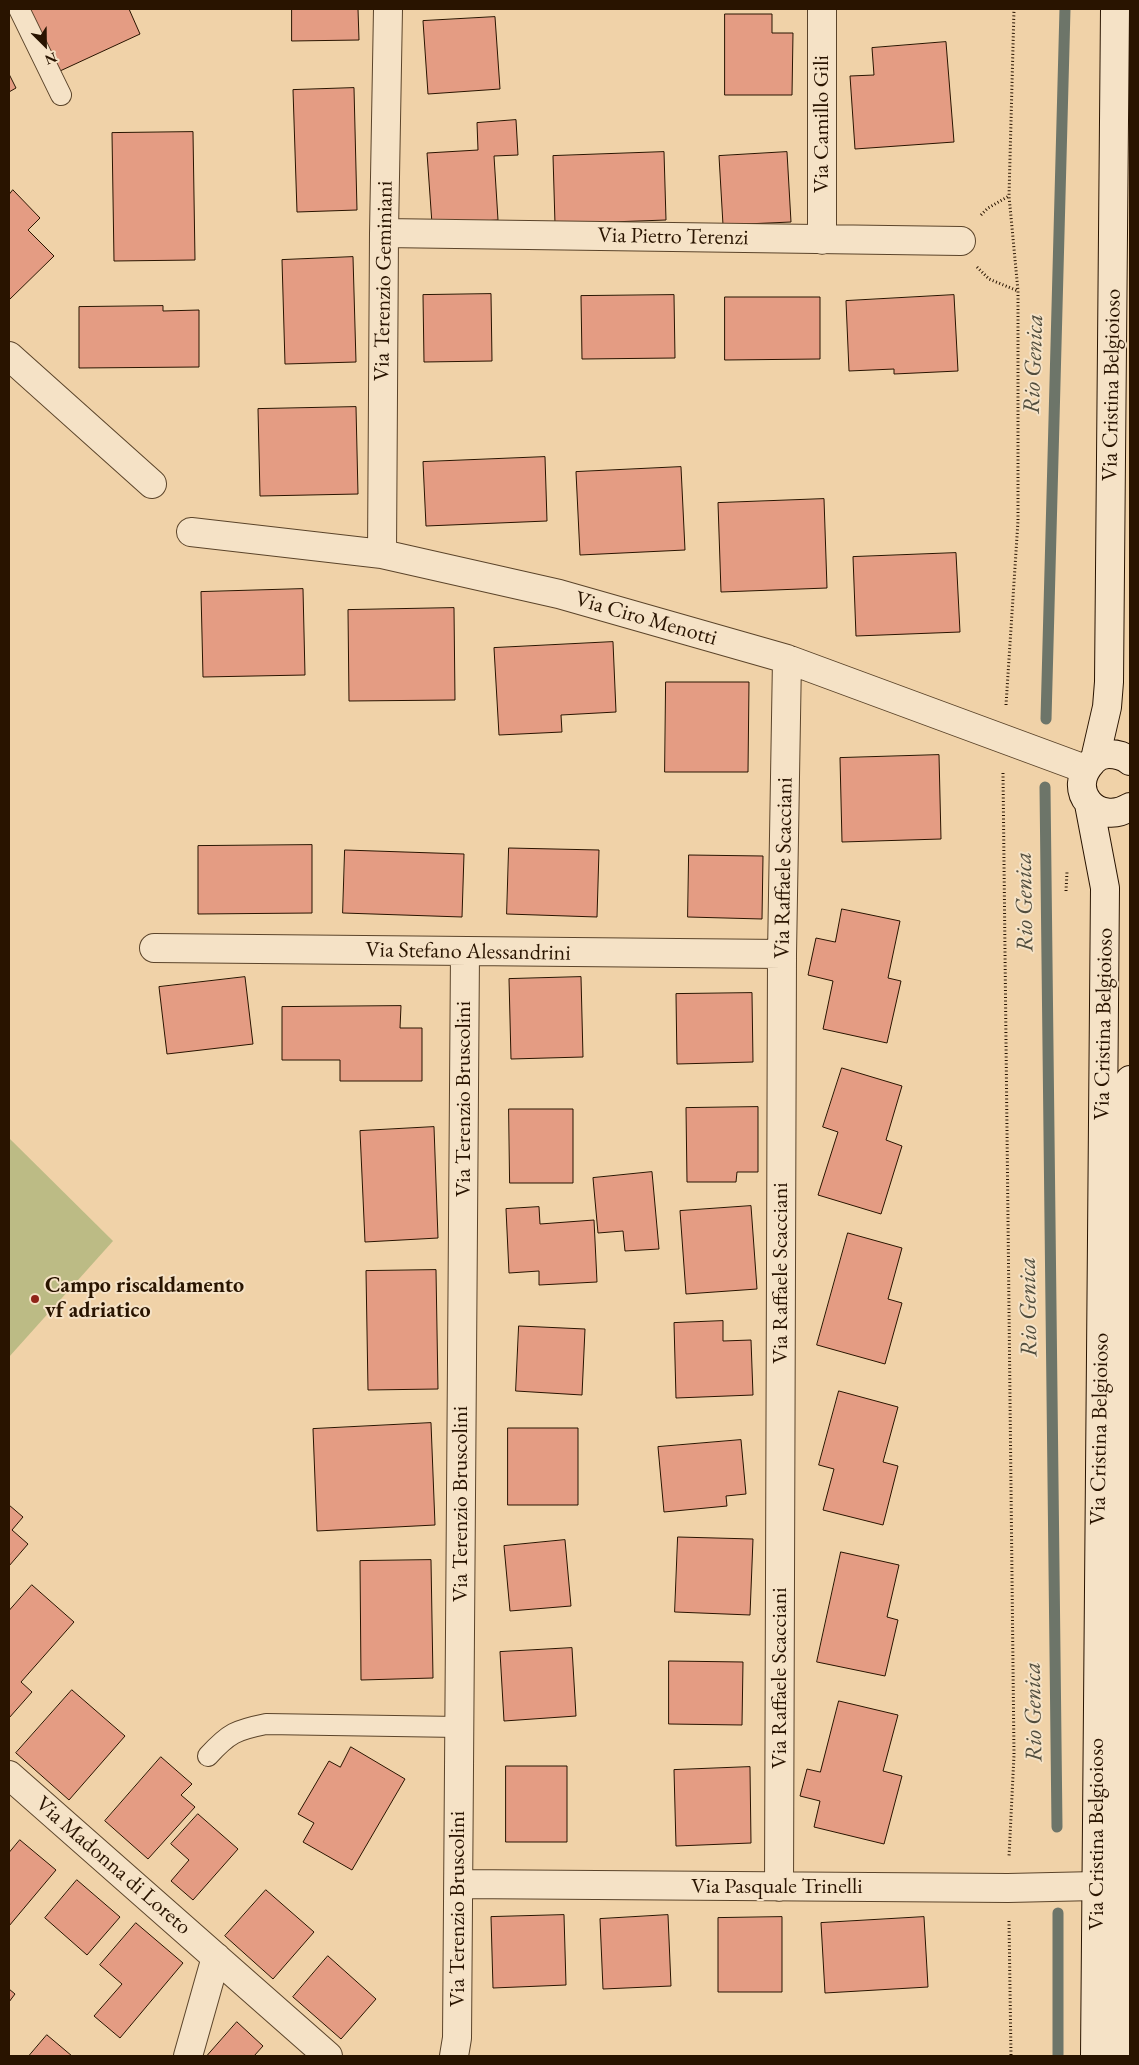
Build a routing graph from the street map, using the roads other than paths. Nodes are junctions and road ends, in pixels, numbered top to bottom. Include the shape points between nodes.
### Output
1 (19, 9) edge
2 (388, 9) edge
3 (822, 9) edge
4 (1115, 9) edge
5 (61, 95) dead end
6 (384, 232) junction
7 (822, 240) junction
8 (961, 241) dead end
9 (9, 356) edge
10 (152, 484) dead end
11 (191, 532) dead end
12 (382, 554) junction
13 (787, 660) junction
14 (1130, 761) edge
15 (1090, 764) junction
16 (1089, 804) junction
17 (1130, 807) edge
18 (154, 948) dead end
19 (465, 952) junction
20 (782, 954) junction
21 (1130, 1080) edge
22 (1130, 1214) edge
23 (459, 1727) junction
24 (208, 1756) dead end
25 (9, 1775) edge
26 (1127, 1854) edge
27 (459, 1884) junction
28 (1096, 1886) junction
29 (779, 1887) junction
30 (216, 1957) junction
31 (188, 2056) edge
32 (328, 2056) edge
33 (454, 2056) edge
34 (1095, 2056) edge
35 (1123, 2056) edge

1 - 5 lane
2 - 6 street, Via Terenzio Geminiani
3 - 7 street, Via Camillo Gili
4 - 15 street, Via Cristina Belgioioso via 1109,682 1106,707
6 - 7 street, Via Pietro Terenzi
6 - 12 street, Via Terenzio Geminiani
7 - 8 street, Via Pietro Terenzi
9 - 10 street
11 - 12 street, Via Ciro Menotti
12 - 13 street, Via Ciro Menotti via 559,594
13 - 15 street, Via Ciro Menotti
13 - 20 street, Via Raffaele Scacciani
14 - 15 street via 1115,754 1104,754
15 - 16 street, Via Cristina Belgioioso via 1081,781
16 - 17 street via 1110,814
16 - 28 street, Via Cristina Belgioioso via 1105,888
18 - 19 street, Via Stefano Alessandrini
19 - 20 street, Via Stefano Alessandrini
19 - 23 street, Via Terenzio Bruscolini
20 - 29 street, Via Raffaele Scacciani
21 - 22 street, Via Cristina Belgioioso
22 - 26 street, Via Cristina Belgioioso
23 - 24 lane via 266,1724 238,1730 222,1740
23 - 27 street, Via Terenzio Bruscolini
25 - 30 street, Via Madonna di Loreto
26 - 35 street, Via Cristina Belgioioso
27 - 29 street, Via Pasquale Trinelli
27 - 33 street, Via Terenzio Bruscolini
28 - 29 street, Via Pasquale Trinelli
28 - 34 street, Via Cristina Belgioioso
30 - 31 street
30 - 32 street, Via Madonna di Loreto

